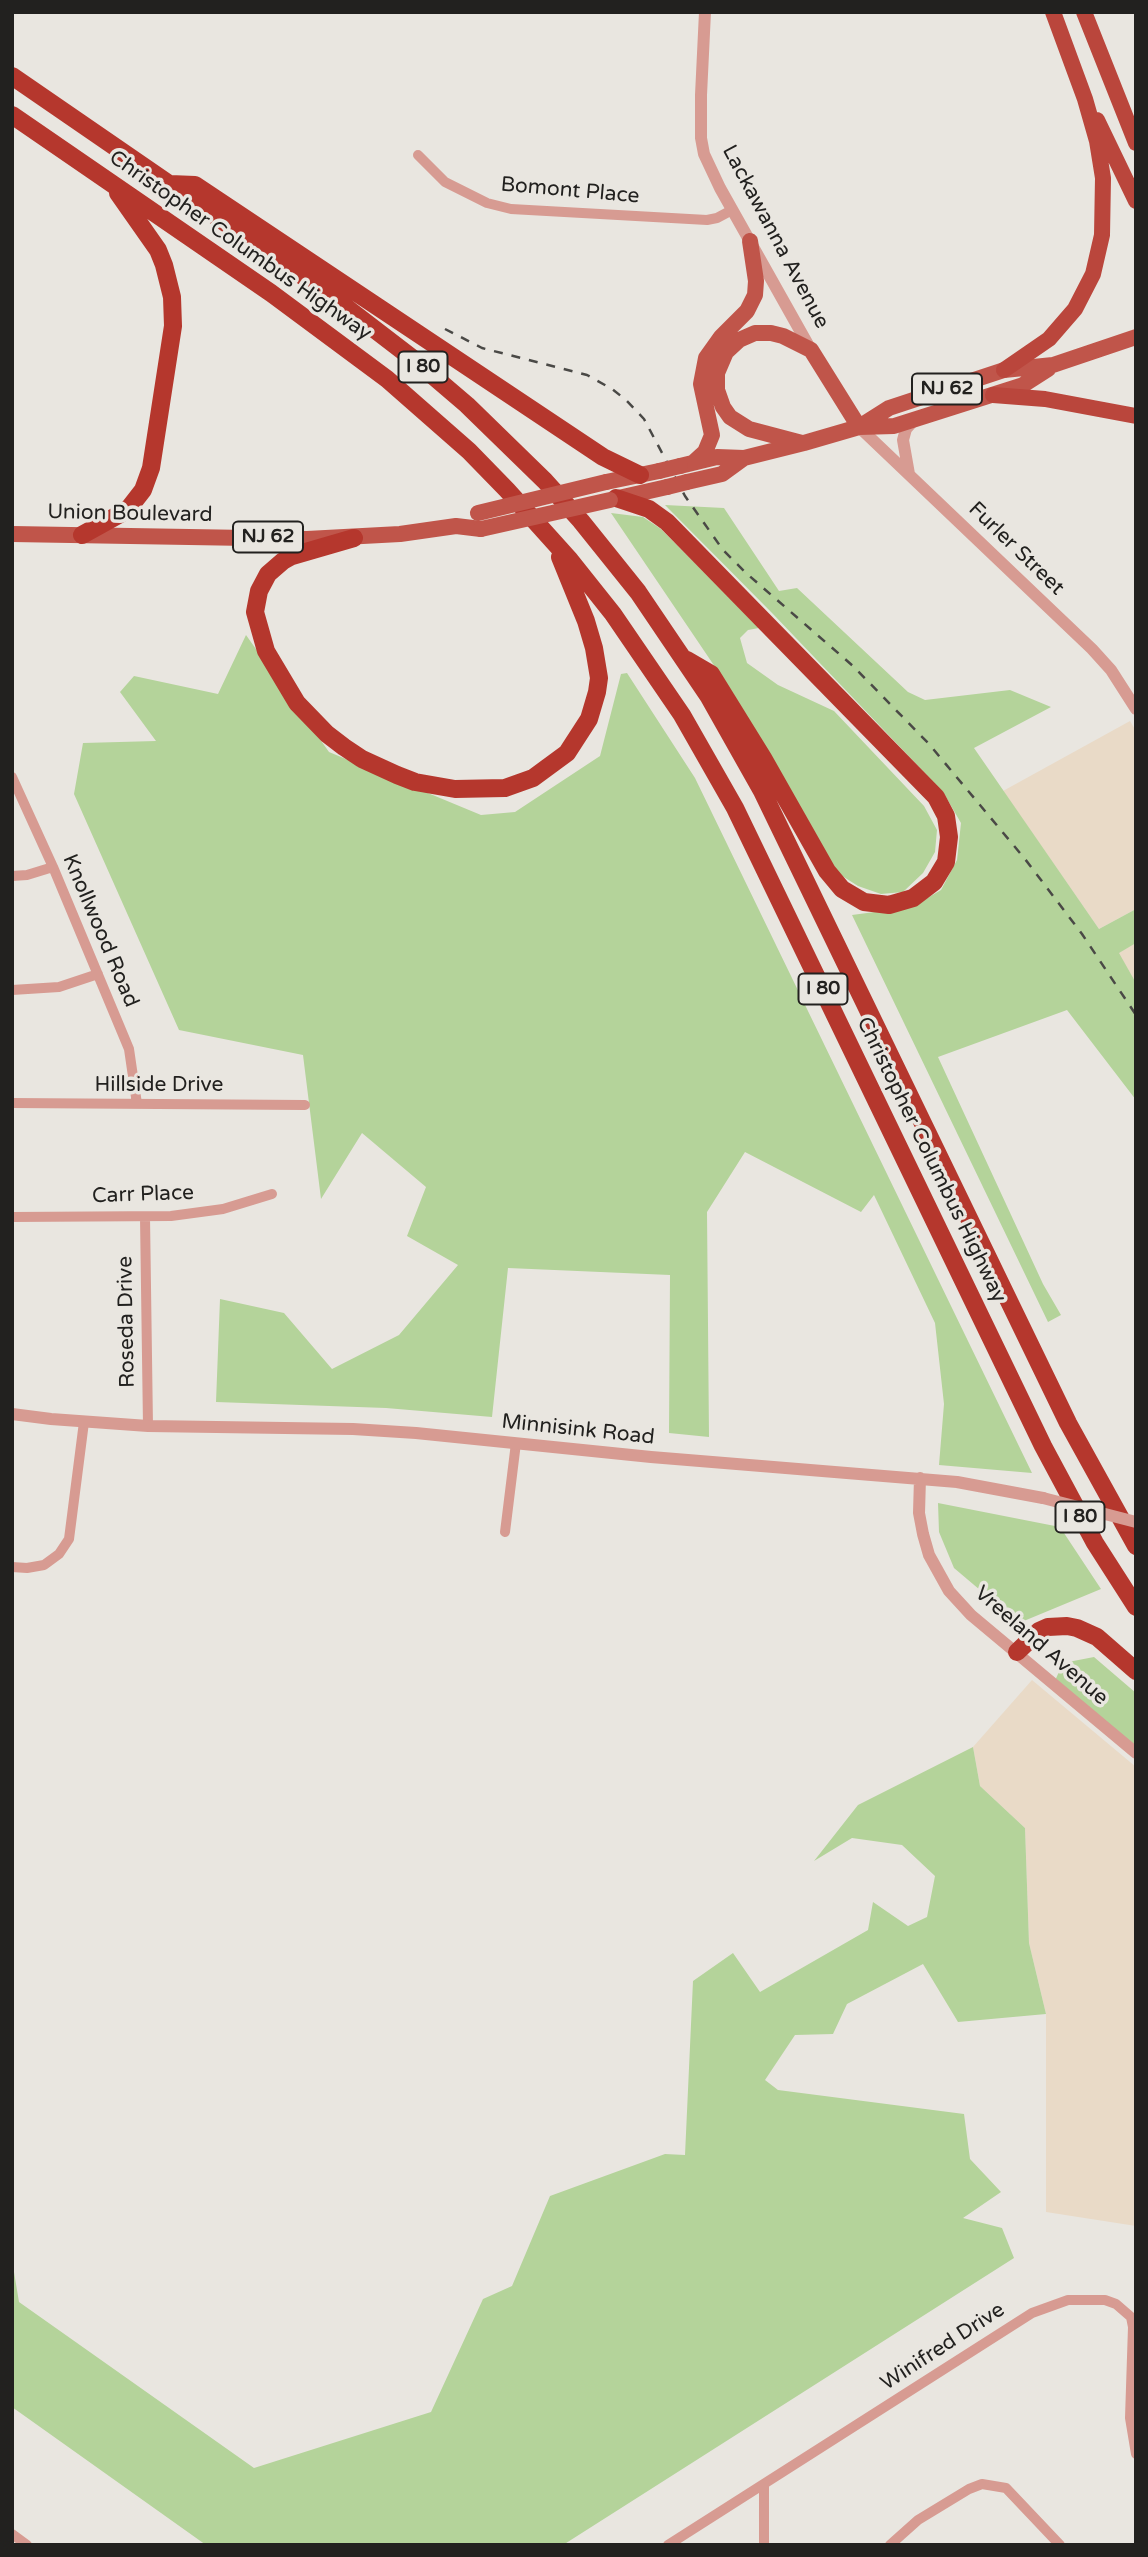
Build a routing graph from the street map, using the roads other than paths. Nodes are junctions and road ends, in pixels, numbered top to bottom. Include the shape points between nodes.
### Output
1 (705, 12) edge
2 (1053, 12) edge
3 (1084, 12) edge
4 (1105, 67) junction
5 (12, 76) edge
6 (1085, 99) junction
7 (12, 115) edge
8 (1136, 115) edge
9 (1136, 143) edge
10 (418, 155) dead end
11 (110, 182) junction
12 (170, 184) junction
13 (1136, 201) edge
14 (732, 210) junction
15 (750, 241) junction
16 (1136, 337) edge
17 (811, 349) junction
18 (1053, 365) junction
19 (1004, 370) junction
20 (993, 395) junction
21 (1136, 416) edge
22 (915, 419) junction
23 (859, 427) junction
24 (804, 443) junction
25 (744, 458) junction
26 (686, 464) junction
27 (909, 474) junction
28 (639, 475) junction
29 (613, 499) junction
30 (480, 521) junction
31 (12, 534) edge
32 (82, 535) junction
33 (354, 538) junction
34 (553, 540) junction
35 (684, 658) junction
36 (1136, 709) edge
37 (12, 777) edge
38 (53, 867) junction
39 (12, 876) edge
40 (98, 974) junction
41 (12, 990) edge
42 (12, 1103) edge
43 (137, 1104) junction
44 (305, 1105) dead end
45 (272, 1194) dead end
46 (12, 1217) edge
47 (145, 1217) junction
48 (12, 1414) edge
49 (83, 1422) junction
50 (148, 1426) junction
51 (516, 1443) junction
52 (920, 1478) junction
53 (1136, 1522) edge
54 (505, 1532) dead end
55 (1136, 1546) edge
56 (12, 1567) edge
57 (1136, 1607) edge
58 (1017, 1652) junction
59 (1136, 1671) edge
60 (1136, 1752) edge
61 (1136, 2454) edge
62 (764, 2484) junction
63 (12, 2535) edge
64 (27, 2545) edge
65 (668, 2545) edge
66 (764, 2545) edge
67 (890, 2545) edge
68 (1060, 2545) edge

1 - 14 street, Lackawanna Avenue via 701,138 711,172
2 - 6 highway
3 - 4 highway
4 - 8 highway
4 - 9 highway
5 - 12 highway, Christopher Columbus Highway / I 80
6 - 13 highway
6 - 19 highway via 1102,178 1102,235 1093,274 1063,324
7 - 11 highway, Christopher Columbus Highway / I 80
10 - 14 street, Bomont Place via 445,182 487,203 511,209 706,220
11 - 32 highway via 161,257 172,296 173,326 151,468 143,490 129,508
11 - 34 highway, Christopher Columbus Highway / I 80 via 387,379 469,451
12 - 28 highway via 195,185 603,457
12 - 35 highway, Christopher Columbus Highway / I 80 via 355,314 476,414 581,521
14 - 15 street, Lackawanna Avenue
15 - 17 street, Lackawanna Avenue
15 - 26 main road via 755,295 747,311 706,358 701,384 712,435 705,452
16 - 18 main road, Union Boulevard / NJ 62
17 - 23 main road, Lackawanna Avenue
17 - 24 main road via 777,334 750,335 726,352 716,384 723,407 736,422
18 - 19 main road, Union Boulevard / NJ 62
18 - 20 main road, Union Boulevard / NJ 62 via 1023,385
19 - 23 main road, Union Boulevard / NJ 62 via 889,408
20 - 21 highway via 1045,399
20 - 22 main road, Union Boulevard / NJ 62
22 - 23 main road, Union Boulevard / NJ 62 via 894,426
22 - 27 street via 903,440
23 - 24 main road, Union Boulevard / NJ 62
23 - 27 street, Furler Street
24 - 25 main road, Union Boulevard / NJ 62
25 - 26 main road, Union Boulevard / NJ 62 via 717,457
25 - 29 main road, Union Boulevard / NJ 62, bridge via 722,474
26 - 28 main road, Union Boulevard / NJ 62, bridge
27 - 36 street, Furler Street via 1092,649
28 - 30 main road, Union Boulevard / NJ 62, bridge
29 - 30 main road, Union Boulevard / NJ 62, bridge
29 - 35 highway via 649,509 667,522 936,797 950,837 946,862 934,882 912,898 889,905 864,902 842,889 711,674
30 - 33 main road, Union Boulevard / NJ 62
31 - 32 main road, Union Boulevard
32 - 33 main road, Union Boulevard / NJ 62
33 - 34 highway via 292,556 268,574 258,592 255,612 266,650 285,687 312,720 344,747 415,782 472,790 505,788 545,772 576,743 594,706 598,678 594,648
34 - 57 highway, Christopher Columbus Highway / I 80 via 655,673 719,779 1042,1446
35 - 55 highway, Christopher Columbus Highway / I 80 via 778,822 1068,1423
37 - 38 street, Knollwood Road
38 - 39 street
38 - 40 street, Knollwood Road
40 - 41 street via 59,987
40 - 43 street, Knollwood Road via 129,1049
42 - 43 street, Hillside Drive
43 - 44 street, Hillside Drive
45 - 47 street, Carr Place via 206,1212
46 - 47 street, Carr Place
47 - 50 street, Roseda Drive
48 - 49 street, Minnisink Road
49 - 50 street, Minnisink Road
49 - 56 street via 69,1539 44,1564
50 - 51 street, Minnisink Road via 352,1429
51 - 52 street, Minnisink Road
51 - 54 street
52 - 53 street, Minnisink Road, bridge via 986,1486
52 - 58 street, Vreeland Avenue via 919,1513 938,1573 962,1606
58 - 59 highway via 1039,1631 1067,1626 1097,1637
58 - 60 street, Vreeland Avenue
61 - 62 street, Winifred Drive via 1130,2418 1131,2317 1116,2304 1081,2298 1032,2313
62 - 65 street, Winifred Drive
62 - 66 street
63 - 64 street
67 - 68 street via 918,2520 982,2484 1006,2488

